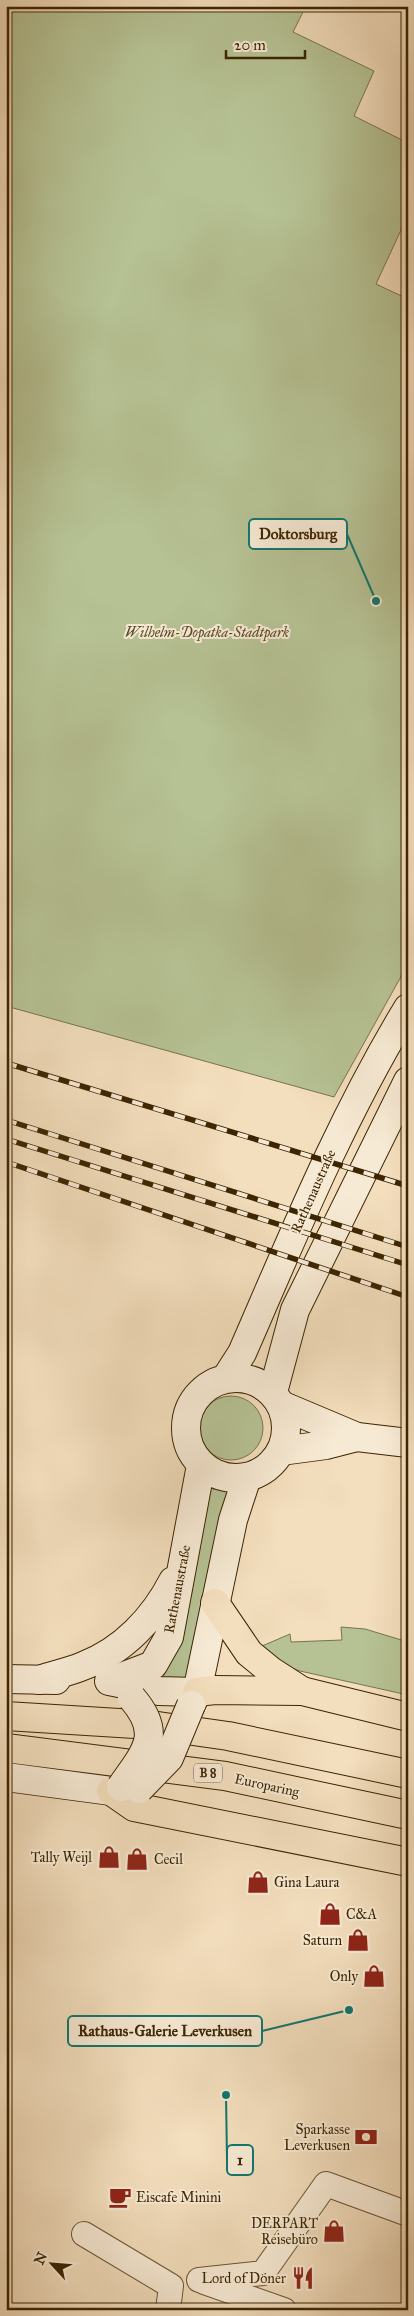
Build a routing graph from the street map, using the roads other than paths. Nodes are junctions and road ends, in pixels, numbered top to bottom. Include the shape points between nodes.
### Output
1 (408, 1008) edge
2 (408, 1081) edge
3 (226, 1378) junction
4 (277, 1399) junction
5 (357, 1437) junction
6 (408, 1443) edge
7 (281, 1451) junction
8 (201, 1465) junction
9 (247, 1477) junction
10 (182, 1561) junction
11 (215, 1603) junction
12 (6, 1679) edge
13 (39, 1680) junction
14 (111, 1681) junction
15 (302, 1691) junction
16 (194, 1699) junction
17 (6, 1716) edge
18 (408, 1717) edge
19 (6, 1748) edge
20 (408, 1774) edge
21 (6, 1778) edge
22 (124, 1789) junction
23 (408, 1815) edge
24 (408, 1862) edge
25 (408, 2214) edge
26 (84, 2234) dead end
27 (199, 2280) junction
28 (171, 2286) junction
29 (168, 2310) edge
30 (284, 2310) edge

1 - 3 main road, Rathenaustraße via 379,1055 332,1148 242,1353
2 - 4 main road via 295,1310
3 - 4 main road via 243,1377 259,1382
3 - 8 main road via 209,1384 195,1397 187,1414 185,1432 190,1450
4 - 5 main road
4 - 7 main road via 286,1420
5 - 6 main road
5 - 7 main road
7 - 9 main road via 263,1470
8 - 9 main road via 222,1476
8 - 10 main road, Rathenaustraße
9 - 11 main road via 233,1520
10 - 13 main road via 148,1621 112,1651 84,1666
10 - 14 main road, Rathenaustraße via 169,1637 153,1665
11 - 15 highway via 249,1653
11 - 16 main road
12 - 13 main road
13 - 14 main road
14 - 16 main road
14 - 22 main road, bridge via 144,1712 150,1737
15 - 16 highway via 215,1690
15 - 18 highway
16 - 22 main road, bridge via 169,1758
17 - 20 highway via 151,1725 228,1736
19 - 23 highway, Europaring / B 8 via 226,1776
21 - 22 main road
22 - 24 highway via 134,1808
25 - 27 street via 326,2184 263,2273
26 - 28 street
27 - 28 street
27 - 30 street
28 - 29 street

